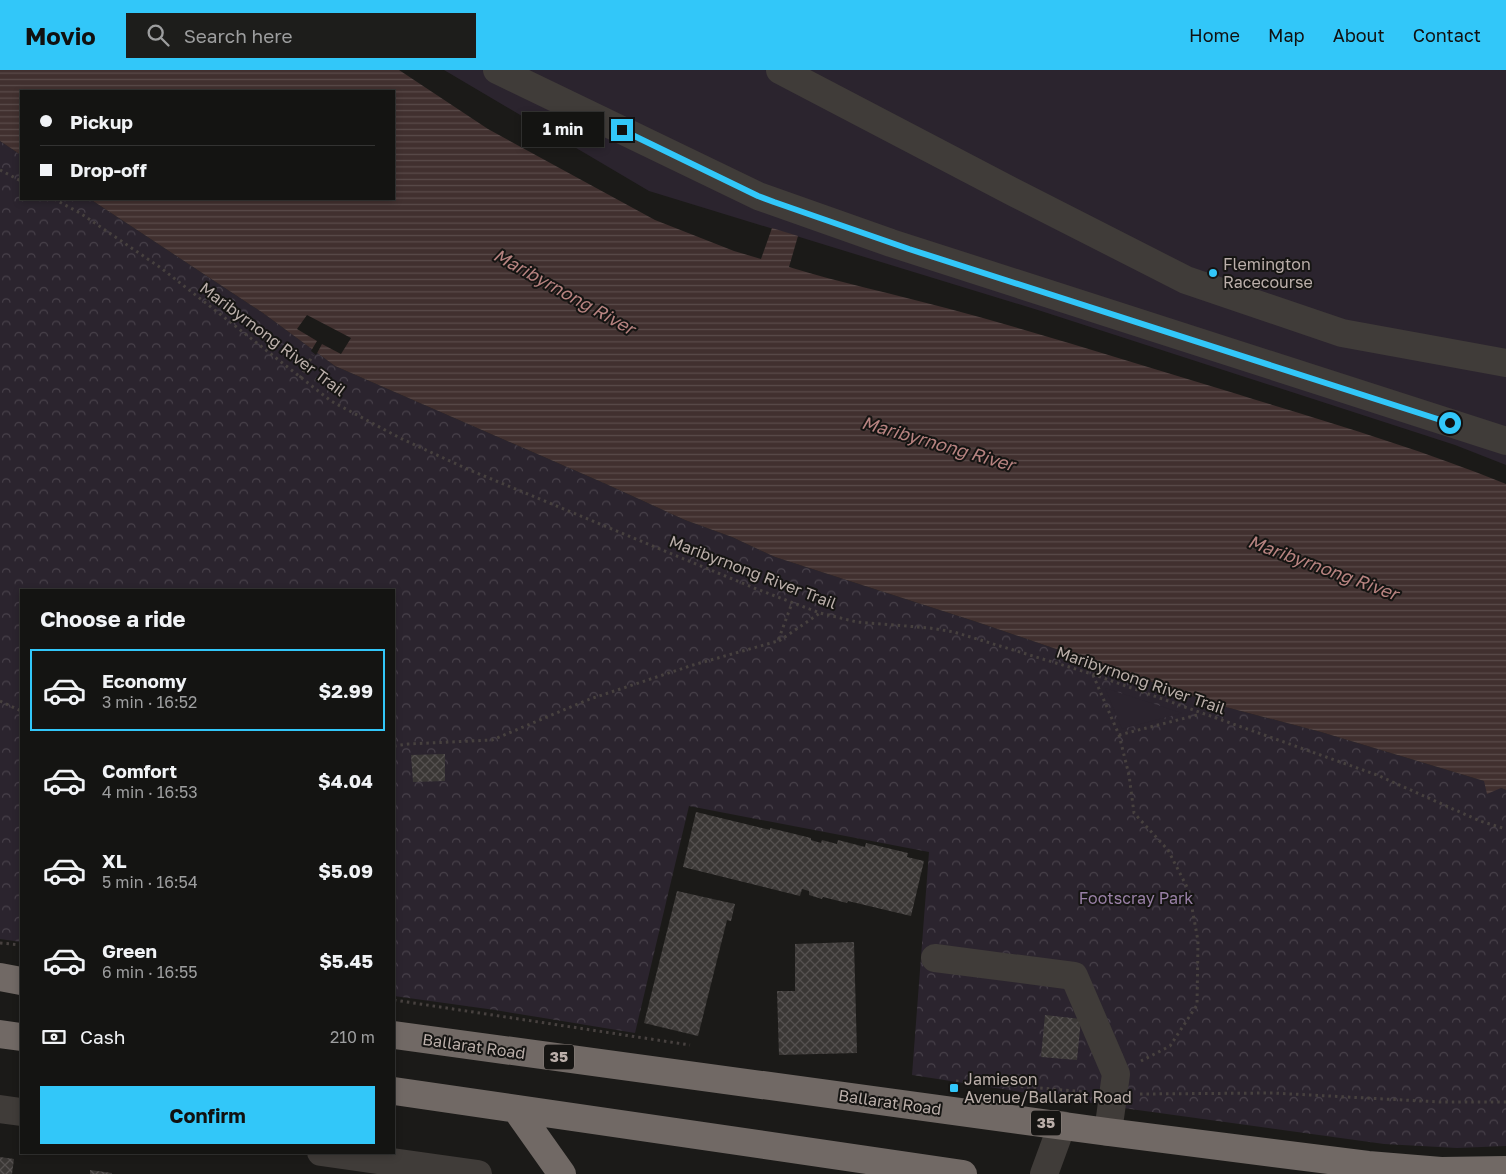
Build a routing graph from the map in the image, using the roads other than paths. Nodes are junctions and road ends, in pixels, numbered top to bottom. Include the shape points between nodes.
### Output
1 (497, 70) edge
2 (780, 70) edge
3 (1506, 363) edge
4 (1506, 441) edge
5 (935, 958) dead end
6 (0, 978) edge
7 (20, 981) edge
8 (0, 1034) edge
9 (395, 1035) edge
10 (20, 1038) edge
11 (395, 1091) edge
12 (0, 1109) edge
13 (516, 1109) junction
14 (20, 1112) edge
15 (1062, 1126) junction
16 (1108, 1132) junction
17 (335, 1154) edge
18 (1506, 1170) edge
19 (478, 1174) edge
20 (562, 1174) edge
21 (963, 1174) edge
22 (1044, 1174) edge

1 - 4 street via 758,196 900,246
2 - 3 street via 1186,280 1342,333
5 - 16 street via 1074,976 1115,1084
6 - 7 highway
8 - 10 highway
9 - 15 highway, Ballarat Road / 35
11 - 13 highway
12 - 14 street
13 - 20 highway
13 - 21 highway
15 - 16 highway, Ballarat Road / 35
15 - 22 street
16 - 18 highway, Ballarat Road / 35 via 1368,1165 1441,1171
17 - 19 street

